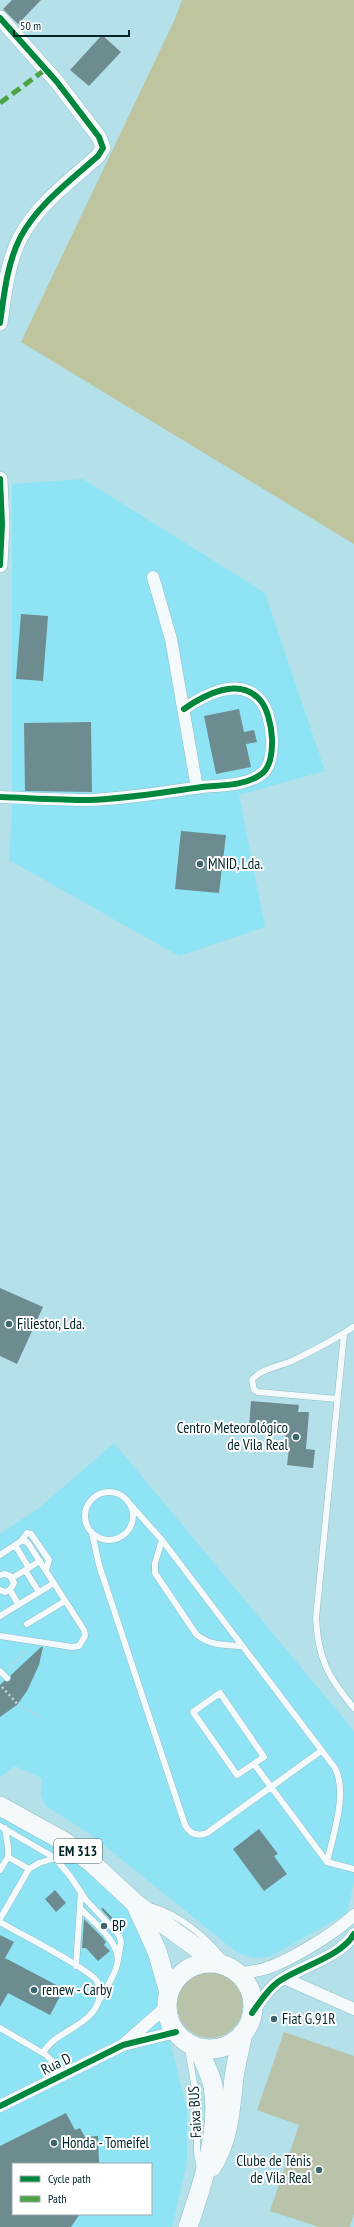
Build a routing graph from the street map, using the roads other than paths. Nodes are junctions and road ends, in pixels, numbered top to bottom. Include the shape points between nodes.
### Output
1 (0, 18) edge
2 (0, 323) edge
3 (0, 479) edge
4 (0, 565) edge
5 (154, 577) dead end
6 (184, 709) junction
7 (197, 788) junction
8 (0, 797) edge
9 (353, 1327) edge
10 (344, 1334) junction
11 (337, 1399) junction
12 (129, 1503) junction
13 (92, 1533) junction
14 (22, 1538) junction
15 (162, 1540) junction
16 (15, 1545) junction
17 (0, 1550) edge
18 (0, 1555) edge
19 (40, 1561) junction
20 (27, 1569) junction
21 (46, 1570) junction
22 (0, 1575) edge
23 (12, 1578) junction
24 (54, 1583) junction
25 (0, 1590) edge
26 (10, 1590) junction
27 (39, 1592) junction
28 (66, 1600) junction
29 (18, 1604) junction
30 (0, 1616) edge
31 (27, 1624) dead end
32 (0, 1636) edge
33 (242, 1646) junction
34 (1, 1672) edge
35 (7, 1678) dead end
36 (354, 1708) edge
37 (321, 1751) junction
38 (254, 1764) junction
39 (271, 1787) junction
40 (0, 1806) edge
41 (2, 1827) edge
42 (8, 1857) junction
43 (56, 1858) junction
44 (327, 1862) junction
45 (29, 1868) junction
46 (354, 1868) edge
47 (0, 1870) edge
48 (81, 1892) junction
49 (136, 1904) junction
50 (80, 1908) junction
51 (354, 1915) edge
52 (0, 1919) edge
53 (0, 1922) edge
54 (354, 1934) edge
55 (118, 1960) junction
56 (76, 1966) junction
57 (230, 1968) junction
58 (284, 1978) junction
59 (168, 1999) junction
60 (98, 2004) junction
61 (354, 2009) edge
62 (252, 2013) junction
63 (0, 2028) edge
64 (243, 2033) junction
65 (187, 2041) junction
66 (123, 2045) junction
67 (43, 2053) junction
68 (61, 2076) junction
69 (0, 2106) edge
70 (204, 2180) junction
71 (188, 2227) edge

1 - 2 street via 57,82 99,137 103,148 98,156 43,207 20,237 9,268
3 - 4 street
5 - 6 street via 170,633
6 - 7 street
6 - 7 street via 214,691 226,689 247,692 260,699 271,728 271,759 265,772 245,782
7 - 8 street via 87,800
9 - 10 lane
10 - 11 lane
10 - 11 lane via 294,1360 261,1372 252,1380 254,1390 258,1392
11 - 36 lane via 318,1589 317,1628 323,1661
12 - 13 lane via 133,1518 127,1532 106,1540
12 - 13 lane via 124,1497 109,1492 94,1498 89,1504 86,1519
12 - 15 lane
13 - 39 lane via 99,1564 187,1828 196,1835 207,1833
14 - 16 lane
14 - 17 lane
14 - 19 lane
14 - 21 lane via 27,1533 31,1534 49,1560
15 - 33 lane
15 - 33 lane via 155,1563 155,1573 196,1634 215,1644
16 - 18 lane
16 - 20 lane
19 - 20 lane
19 - 21 lane
20 - 23 lane
20 - 27 lane
21 - 24 lane
22 - 23 lane via 8,1574
23 - 26 lane via 14,1583
24 - 27 lane
24 - 28 lane
25 - 26 lane
26 - 29 lane
27 - 29 lane
28 - 31 lane
28 - 32 lane via 84,1630 83,1642 78,1646 72,1648
29 - 30 lane
33 - 37 lane
34 - 35 lane
37 - 39 lane
37 - 44 lane via 335,1768 340,1785 339,1804
38 - 38 lane via 237,1775 193,1712 220,1693 264,1757
38 - 39 lane
39 - 44 lane
40 - 49 main road, EM 313 via 65,1842
41 - 42 lane via 8,1842
41 - 43 lane
42 - 45 lane
42 - 47 lane
43 - 45 lane
43 - 48 lane
44 - 46 lane
45 - 52 lane
48 - 50 lane
48 - 55 lane via 120,1937
49 - 57 main road, EM 313
49 - 59 main road, EM 313 via 157,1951
50 - 55 lane via 113,1945
50 - 56 lane
51 - 57 street via 332,1933 275,1965 258,1971
53 - 56 lane
54 - 58 street via 342,1947
55 - 60 lane via 115,1972
56 - 60 lane via 90,1974 97,1982 100,1993
57 - 59 main road via 206,1963 194,1966 183,1972 175,1981
57 - 62 main road, EM 313 via 249,1987 253,2000
58 - 61 street
58 - 62 street via 266,1993
59 - 65 main road, EM 313 via 169,2020
59 - 66 street
60 - 67 lane via 90,2015 55,2038
62 - 64 main road, EM 313
63 - 67 lane
64 - 65 main road via 222,2047 210,2049
64 - 70 main road, EM 313 via 235,2068 228,2131 219,2156
65 - 66 street
65 - 70 main road, EM 313 via 209,2073 214,2096 214,2121
66 - 68 street, Rua D
67 - 68 lane via 53,2062
68 - 69 street, Rua D
70 - 71 main road, EM 313

